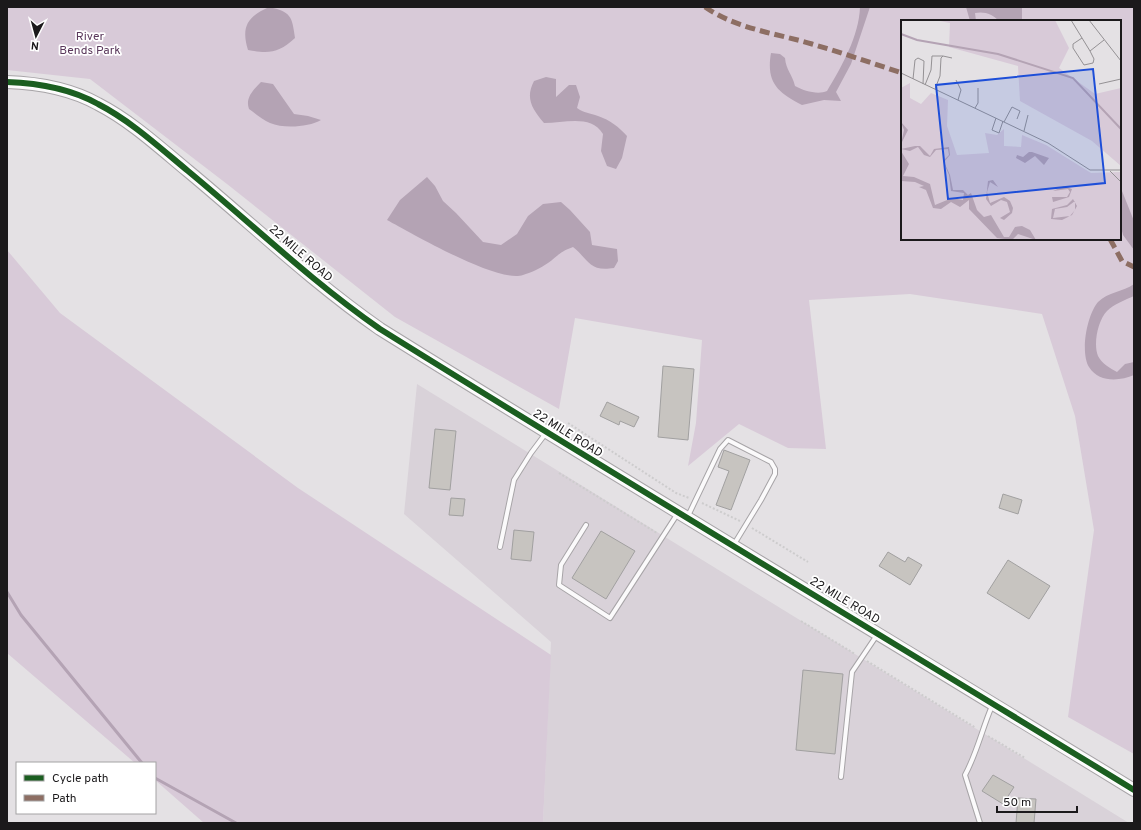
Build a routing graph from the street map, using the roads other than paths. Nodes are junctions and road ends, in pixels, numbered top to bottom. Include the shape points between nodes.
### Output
1 (7, 82) edge
2 (546, 433) junction
3 (683, 516) junction
4 (586, 525) dead end
5 (733, 546) junction
6 (500, 547) dead end
7 (878, 633) junction
8 (993, 704) junction
9 (842, 777) dead end
10 (1134, 790) edge
11 (980, 823) edge

1 - 2 street, 22 MILE ROAD via 55,88 98,103 154,143 344,304
2 - 3 street, 22 MILE ROAD
2 - 6 lane via 514,480
3 - 4 lane via 663,536 610,618 559,585 561,565
3 - 5 street, 22 MILE ROAD
3 - 5 lane via 696,500 720,449 728,440 771,462 775,474
5 - 7 street, 22 MILE ROAD
7 - 8 street, 22 MILE ROAD
7 - 9 lane via 852,672
8 - 10 street, 22 MILE ROAD
8 - 11 lane via 981,731 975,758 965,775

